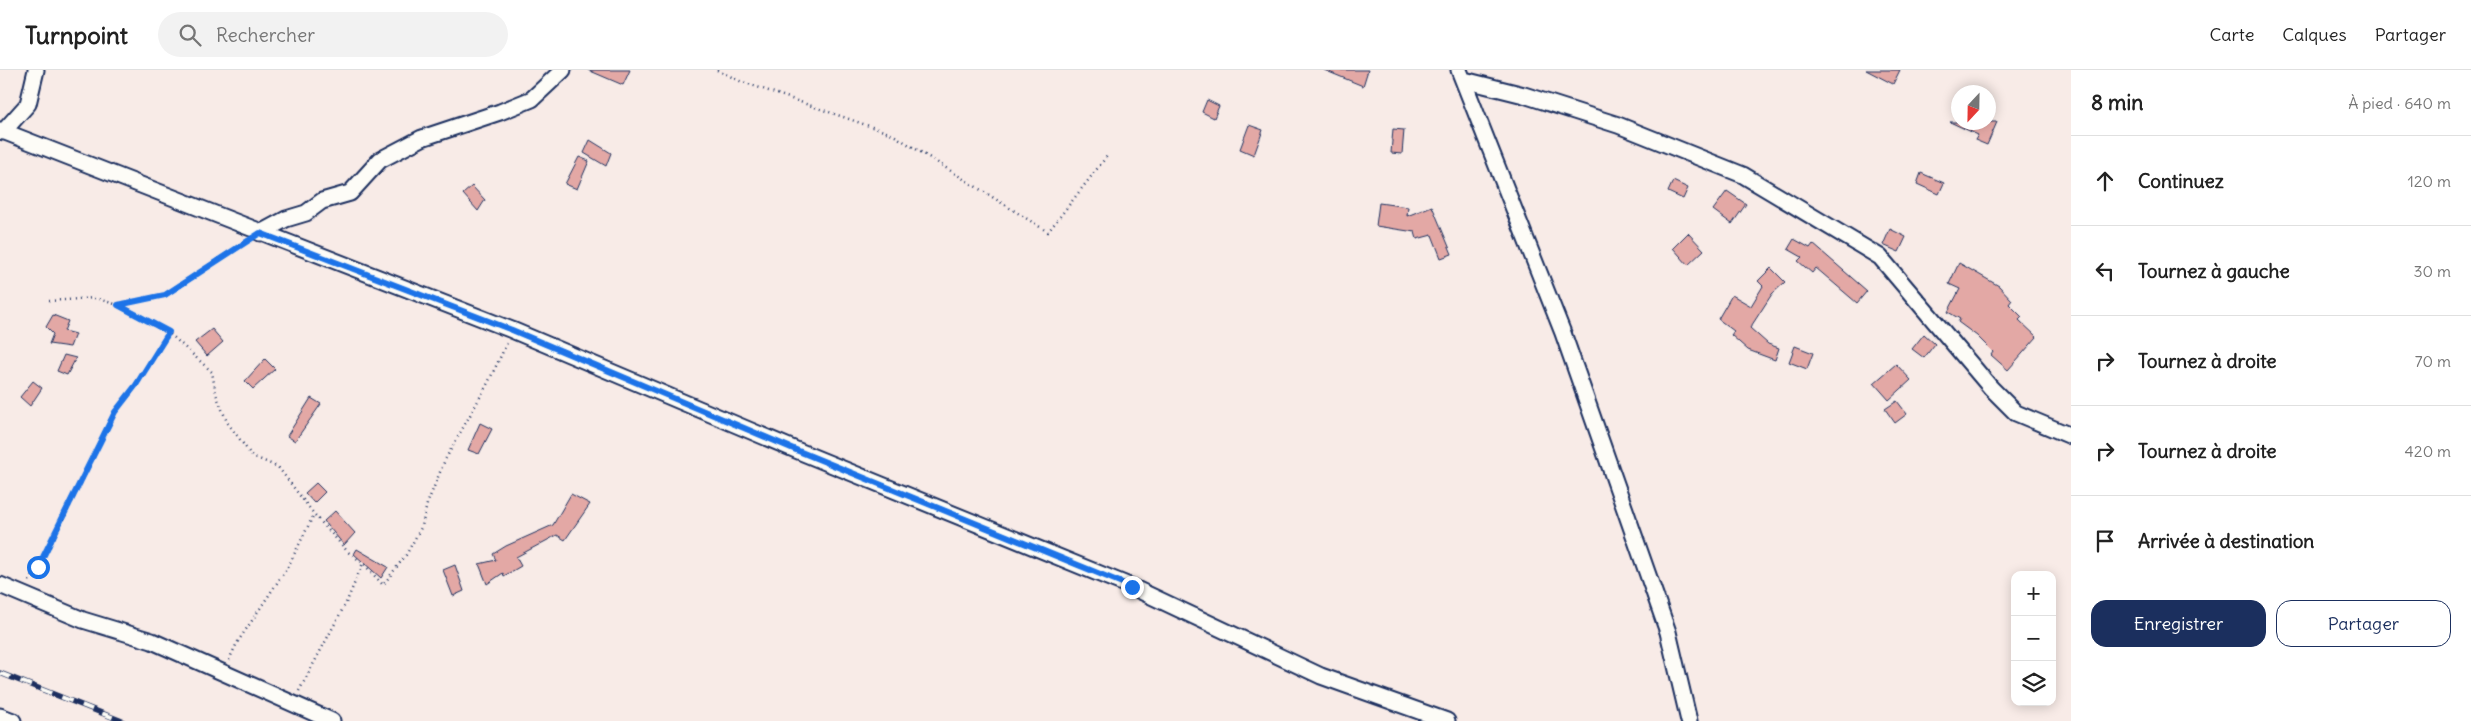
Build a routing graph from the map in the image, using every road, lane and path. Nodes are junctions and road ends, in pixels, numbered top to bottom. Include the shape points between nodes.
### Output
1 (36, 70) edge
2 (563, 70) edge
3 (717, 70) edge
4 (1462, 75) edge
5 (2, 131) edge
6 (1107, 156) dead end
7 (260, 233) junction
8 (49, 301) dead end
9 (118, 305) junction
10 (512, 330) junction
11 (169, 332) junction
12 (2071, 436) edge
13 (314, 514) junction
14 (363, 563) junction
15 (0, 585) edge
16 (22, 593) junction
17 (223, 673) junction
18 (293, 703) junction
19 (0, 716) edge
20 (13, 721) edge
21 (332, 721) edge
22 (1447, 721) edge
23 (1689, 721) edge

1 - 5 street via 28,104
2 - 7 street via 532,99 422,138 380,160 350,193 322,201 306,213
3 - 6 path via 892,134 1048,232
4 - 12 street via 1618,125 1743,175 1880,257 2016,413
4 - 23 street via 1563,333 1662,613
5 - 7 street
7 - 9 path via 165,295
7 - 10 street
8 - 9 path via 95,298
9 - 11 path
10 - 14 path via 488,382 444,460 422,526 406,555 383,585
10 - 22 street via 1132,587 1321,676
11 - 13 path via 212,372 227,422 252,456 278,467
11 - 16 path via 115,412 50,546
13 - 14 path via 348,552
13 - 17 path via 289,565 237,643
14 - 18 path via 347,601
15 - 16 street
16 - 17 street via 83,620 152,641
17 - 18 street
18 - 21 street
19 - 20 street

